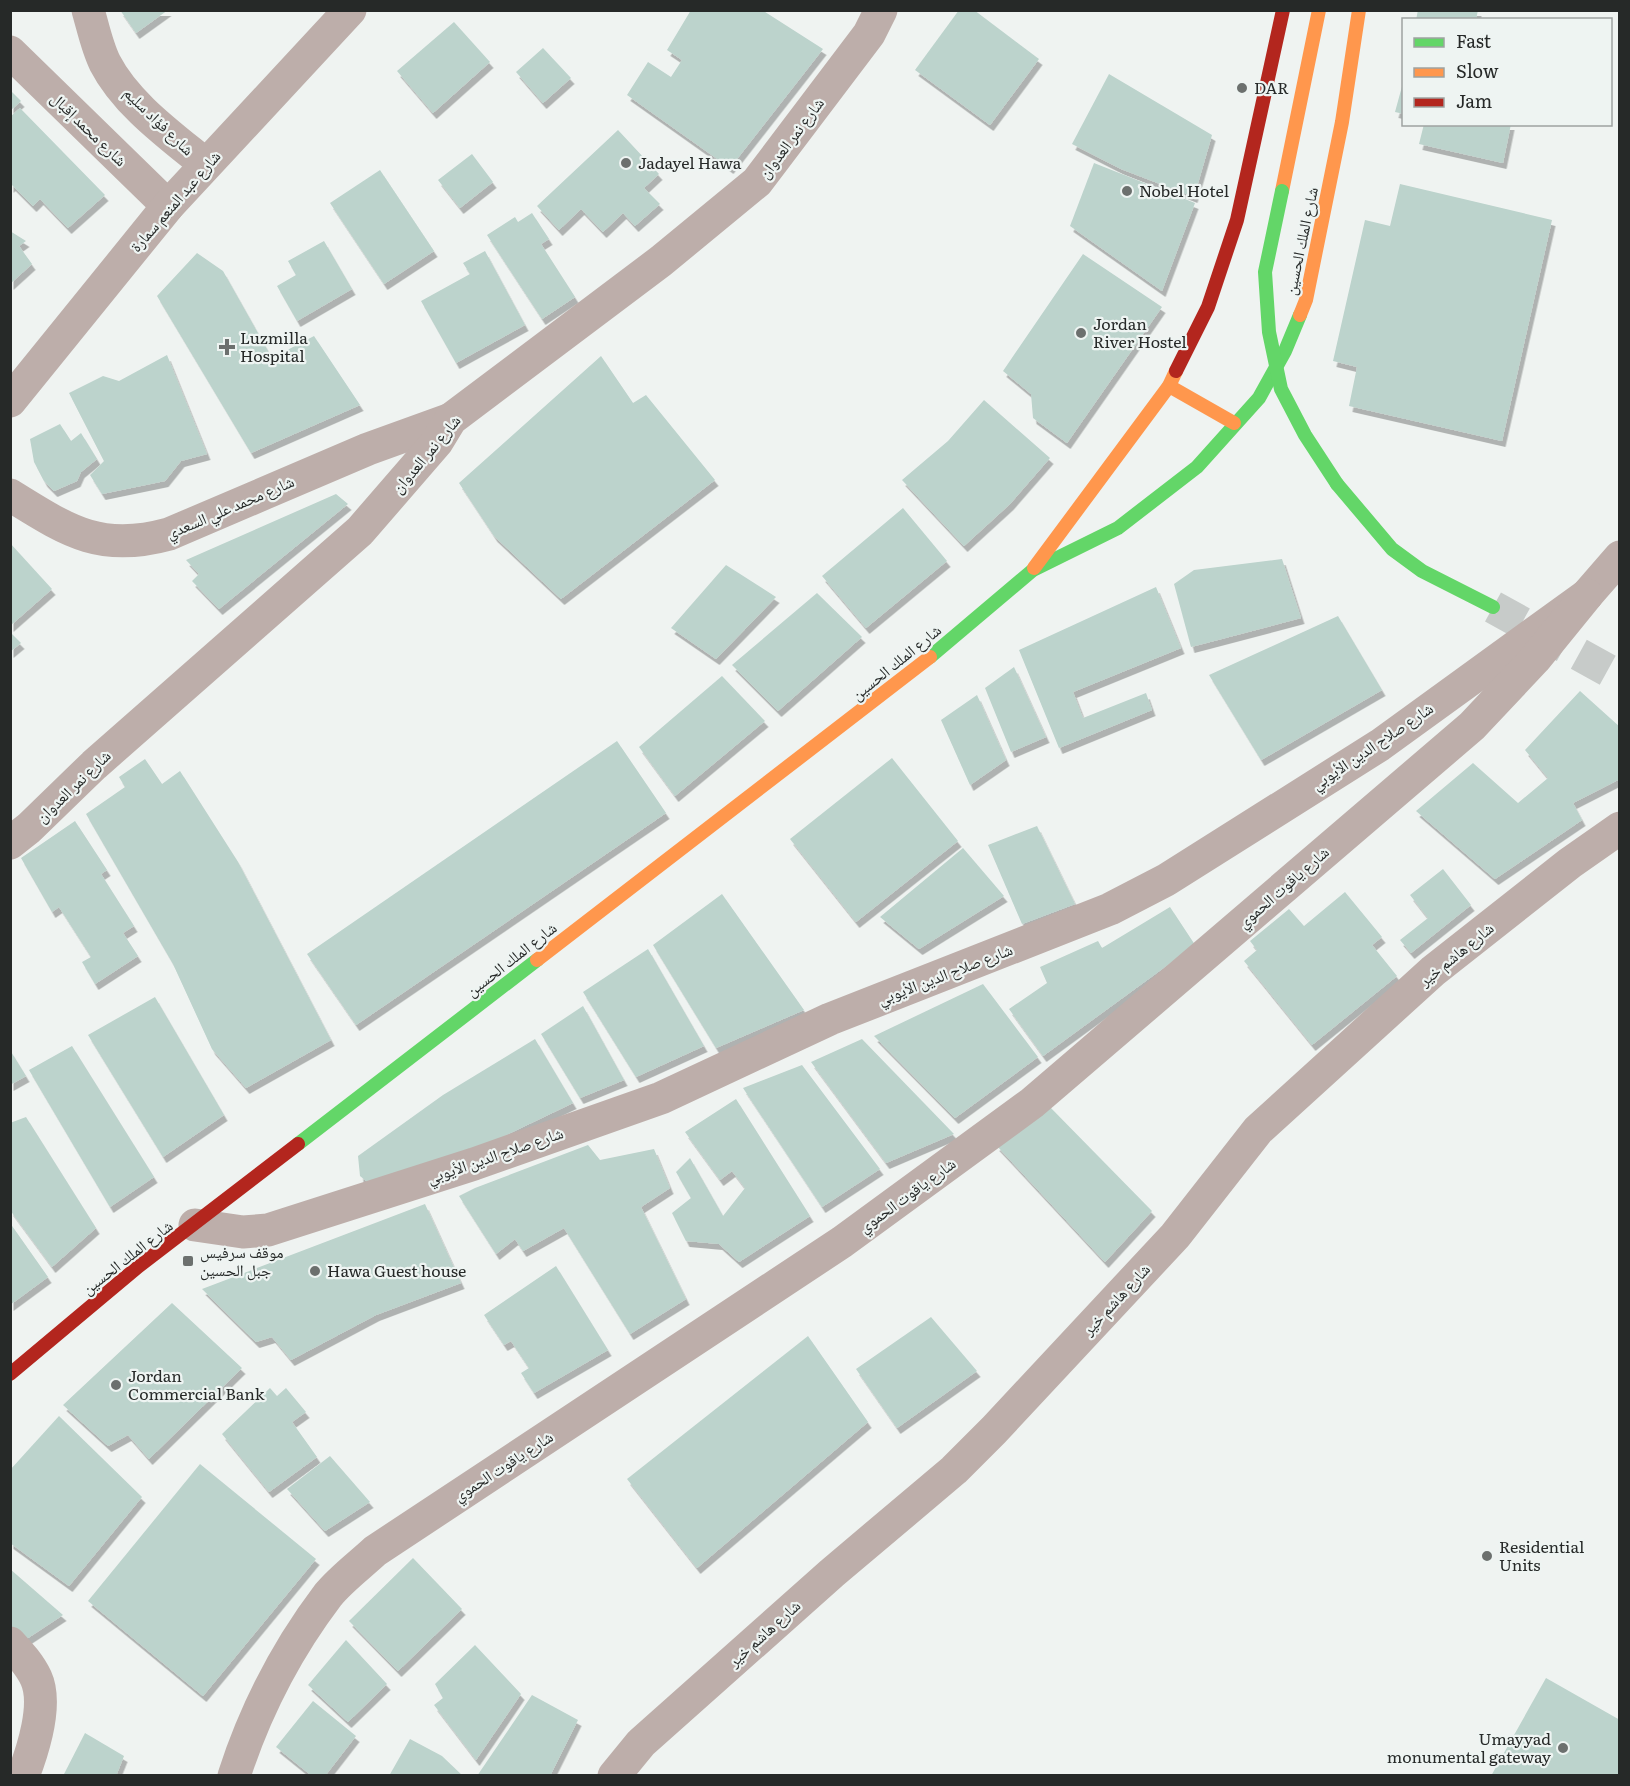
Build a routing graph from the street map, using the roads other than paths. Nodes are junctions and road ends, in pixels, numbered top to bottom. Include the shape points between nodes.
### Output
1 (88, 10) edge
2 (350, 10) edge
3 (881, 10) edge
4 (1283, 10) edge
5 (1319, 10) edge
6 (1359, 10) edge
7 (10, 52) edge
8 (205, 164) junction
9 (168, 206) junction
10 (1169, 386) junction
11 (10, 401) edge
12 (451, 418) junction
13 (1234, 423) junction
14 (10, 495) edge
15 (1620, 558) edge
16 (1033, 570) junction
17 (1587, 595) junction
18 (1493, 607) tunnel mouth
19 (1380, 745) junction
20 (1399, 788) junction
21 (1620, 828) edge
22 (10, 843) edge
23 (195, 1225) junction
24 (10, 1374) edge
25 (10, 1643) edge
26 (23, 1776) edge
27 (234, 1776) edge
28 (614, 1776) edge

1 - 8 street, شارع فؤاد سليم via 105,63 127,93
2 - 8 street, شارع عبد المنعم سمارة
3 - 12 street, شارع نمر العدوان via 869,34 757,182 661,261
4 - 10 main road, شارع الملك الحسين via 1237,220 1208,307
5 - 18 main road, bridge via 1265,272 1269,332 1281,389 1337,484 1392,549 1422,571
6 - 13 main road, شارع الملك الحسين via 1342,122 1306,300 1285,351 1259,398
7 - 9 street, شارع محمد إقبال
8 - 9 street, شارع عبد المنعم سمارة
9 - 11 street, شارع عبد المنعم سمارة
10 - 13 main road
10 - 16 main road, شارع الملك الحسين
12 - 14 street, شارع محمد علي السعدي via 148,540 122,543 72,531
12 - 22 street, شارع نمر العدوان via 437,442 360,531
13 - 16 main road, شارع الملك الحسين via 1197,468 1132,518
15 - 17 street, شارع صلاح الدين الأيوبي
16 - 23 main road, شارع الملك الحسين via 913,671
17 - 19 street, شارع صلاح الدين الأيوبي
17 - 20 street, شارع ياقوت الحموي via 1535,659 1472,726
19 - 20 street
19 - 23 street, شارع صلاح الدين الأيوبي via 1166,880 1110,909 830,1019 661,1098 474,1164 268,1230 243,1232
20 - 27 street, شارع ياقوت الحموي via 1022,1110 842,1242 375,1551 329,1593 296,1643 264,1699
21 - 28 street, شارع هاشم خير via 1433,971 1258,1130 1174,1236 994,1430 954,1470 641,1743
23 - 24 main road, شارع الملك الحسين via 139,1266
25 - 26 street via 37,1679 40,1708 33,1749

